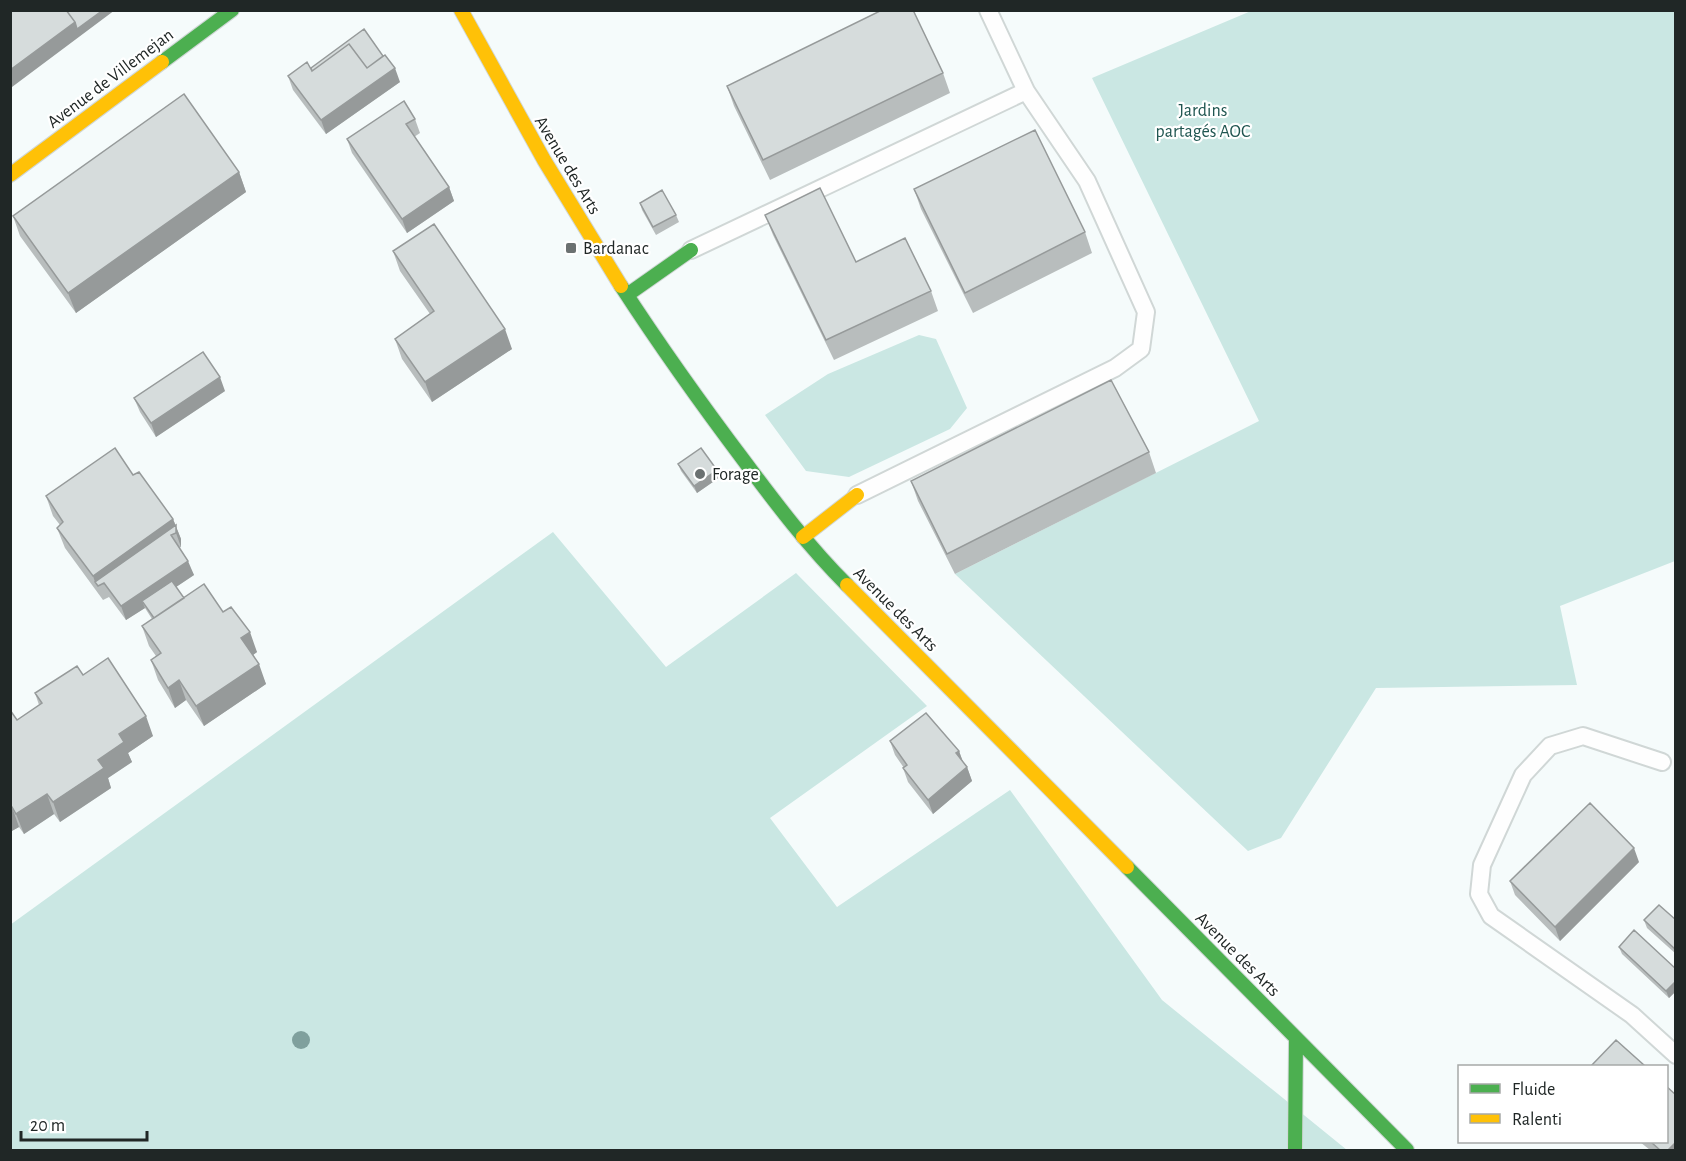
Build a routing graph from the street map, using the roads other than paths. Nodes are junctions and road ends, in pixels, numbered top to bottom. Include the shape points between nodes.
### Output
1 (231, 10) edge
2 (461, 10) edge
3 (988, 10) edge
4 (1026, 91) junction
5 (10, 175) edge
6 (691, 250) joint
7 (627, 295) junction
8 (857, 495) joint
9 (803, 537) junction
10 (1662, 762) dead end
11 (1296, 1038) junction
12 (1676, 1055) edge
13 (1296, 1150) edge
14 (1407, 1150) edge

1 - 5 street, Avenue de Villemejan
2 - 7 street, Avenue des Arts via 533,144
3 - 4 lane
4 - 6 lane
4 - 8 lane via 1087,181 1101,211 1146,312 1141,348 1114,368
6 - 7 street
7 - 9 street, Avenue des Arts via 735,450
8 - 9 street
9 - 11 street, Avenue des Arts
10 - 12 lane via 1583,736 1550,746 1523,776 1482,865 1479,894 1491,916 1632,1015
11 - 13 street
11 - 14 street, Avenue des Arts

